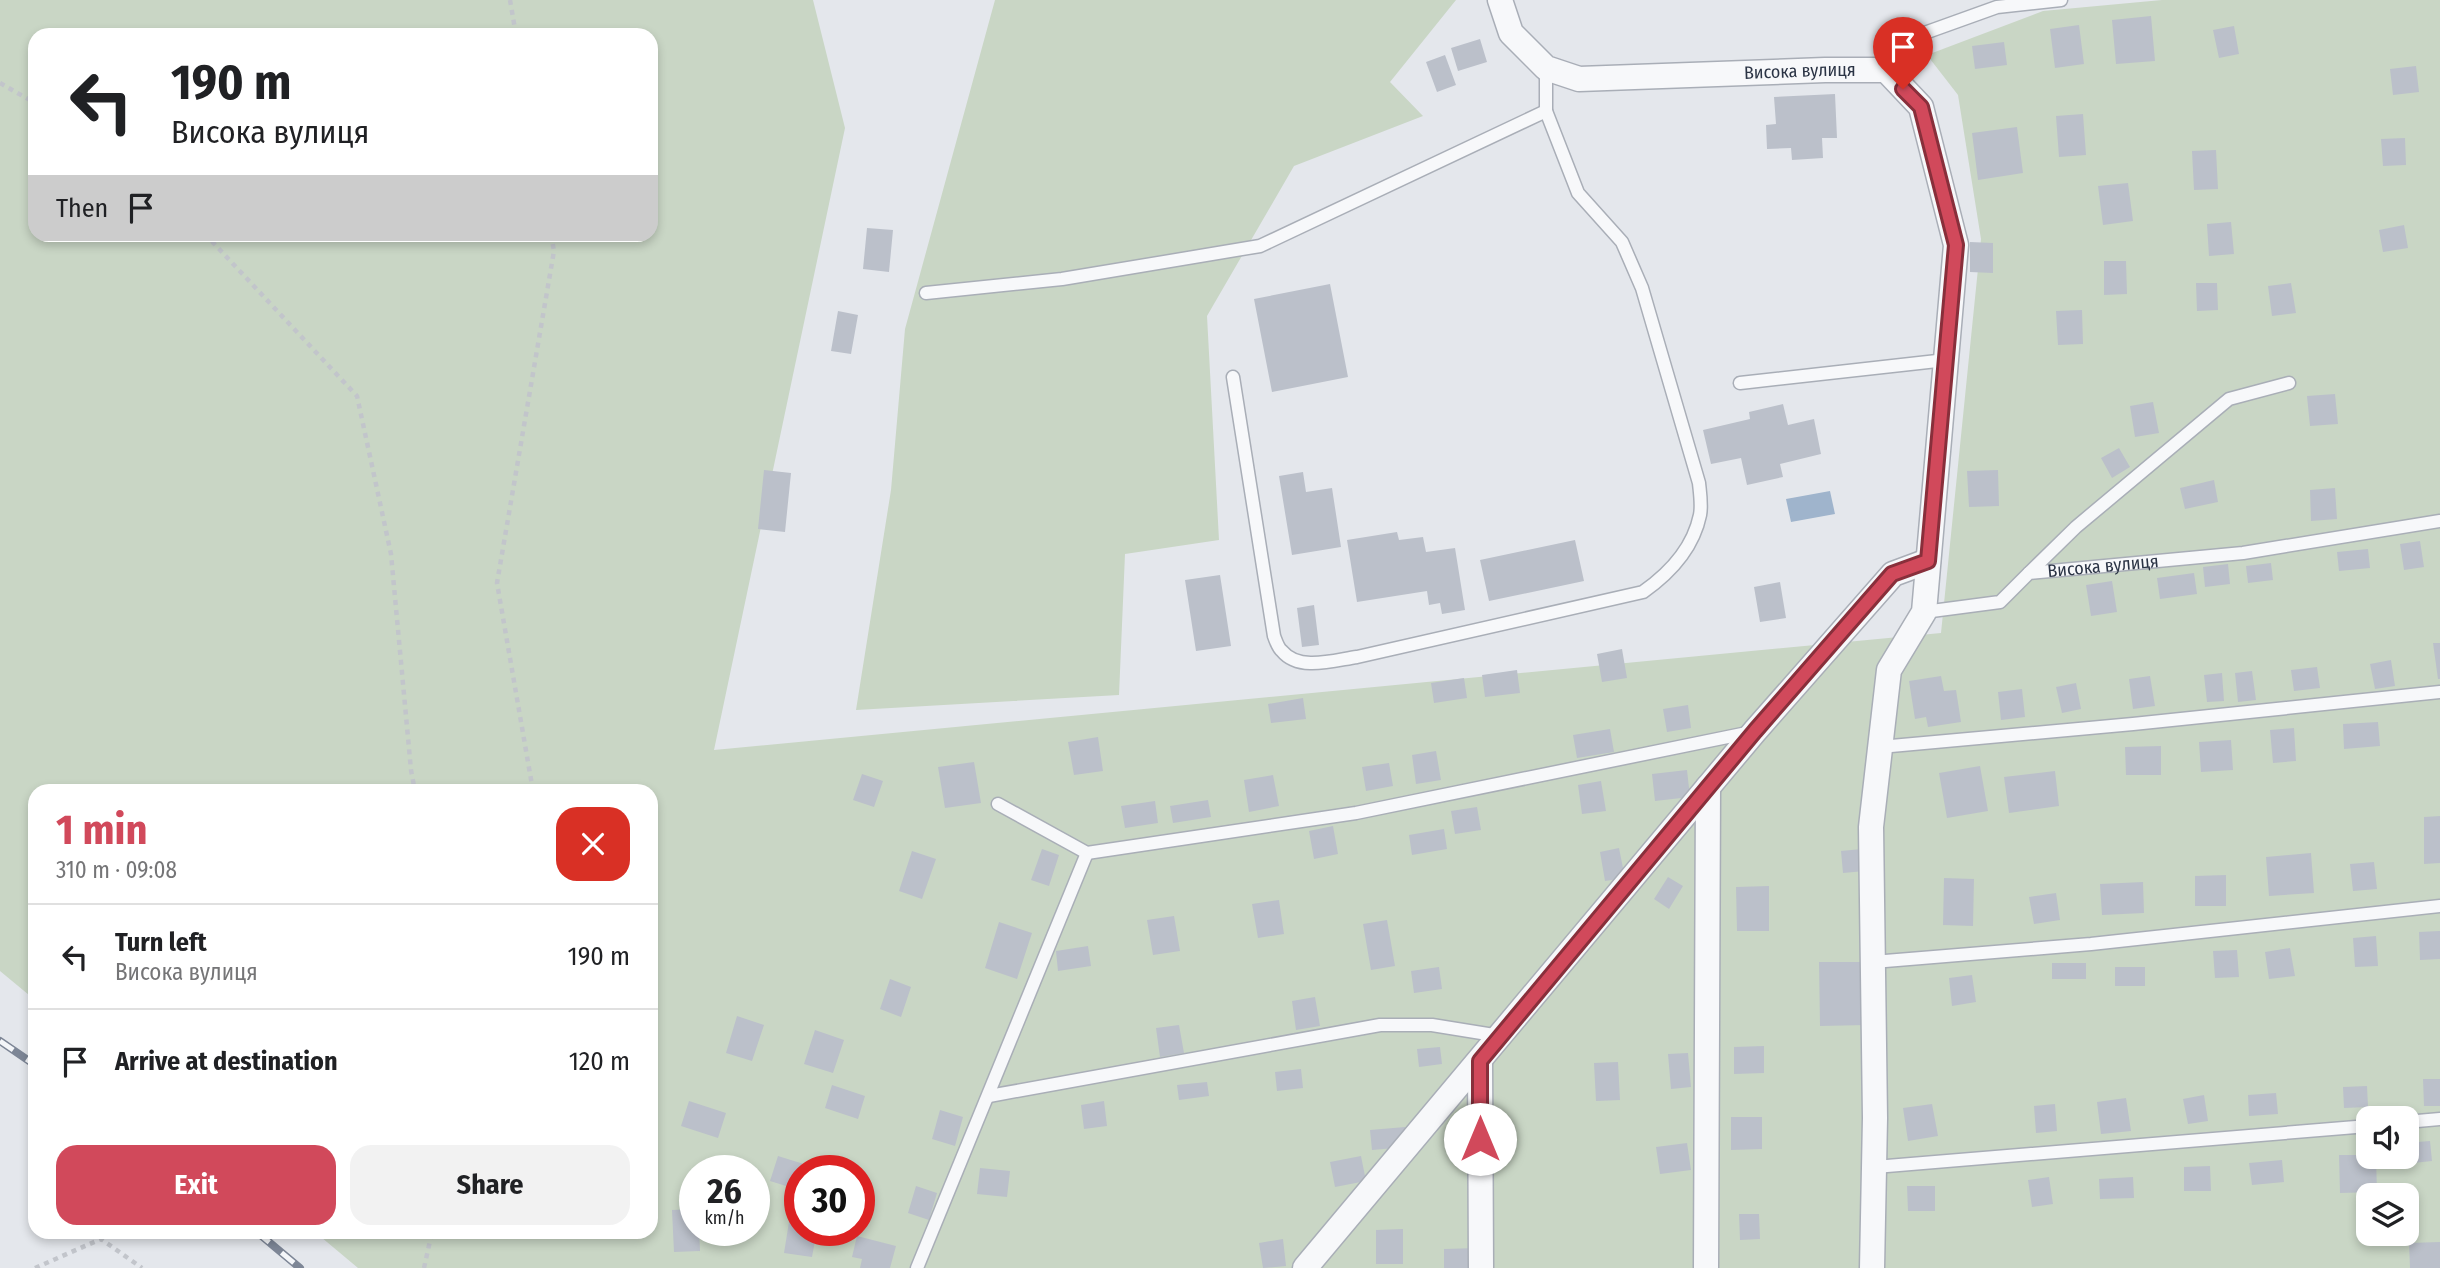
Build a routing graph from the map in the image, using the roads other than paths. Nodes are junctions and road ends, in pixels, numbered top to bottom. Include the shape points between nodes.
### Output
1 (1500, 0) edge
2 (2061, 0) edge
3 (1996, 4) edge
4 (1546, 68) junction
5 (1886, 70) junction
6 (1546, 111) junction
7 (926, 293) dead end
8 (1946, 360) junction
9 (1233, 377) dead end
10 (1740, 383) dead end
11 (2289, 383) dead end
12 (2440, 521) edge
13 (1928, 561) junction
14 (2029, 573) junction
15 (1924, 612) junction
16 (2440, 691) edge
17 (1755, 731) junction
18 (1880, 747) junction
19 (1709, 787) junction
20 (999, 804) dead end
21 (1087, 853) junction
22 (2440, 906) edge
23 (1873, 962) junction
24 (1500, 1036) junction
25 (1480, 1061) junction
26 (989, 1096) junction
27 (2440, 1119) edge
28 (2419, 1121) edge
29 (2356, 1127) edge
30 (1875, 1167) junction
31 (917, 1268) edge
32 (1305, 1268) edge
33 (1481, 1268) edge
34 (1706, 1268) edge
35 (1872, 1268) edge

1 - 4 street, Висока вулиця via 1511,33
2 - 3 lane
3 - 5 lane via 1919,36 1895,53
4 - 5 street, Висока вулиця via 1579,79
4 - 6 lane
5 - 8 street via 1921,107 1956,245
6 - 7 lane via 1260,246 1062,279
6 - 9 lane via 1578,193 1622,242 1642,288 1699,483 1701,514 1690,544 1668,574 1643,592 1357,657 1294,661 1281,651 1274,636
8 - 10 lane
8 - 13 street
11 - 14 lane via 2229,399 2076,527
12 - 14 lane, Висока вулиця via 2243,552
13 - 15 street
13 - 17 street via 1892,574
14 - 15 lane, Висока вулиця via 2000,602
15 - 18 street via 1889,670
16 - 18 lane
17 - 19 street
17 - 21 lane via 1356,813
18 - 23 street via 1871,827
19 - 24 street
19 - 34 street
20 - 21 lane
21 - 26 lane
22 - 23 lane via 2091,944
23 - 30 street
24 - 25 street
24 - 26 lane via 1432,1025 1380,1026
25 - 32 street
25 - 33 street
26 - 31 lane
27 - 28 lane
29 - 30 lane
30 - 35 street

